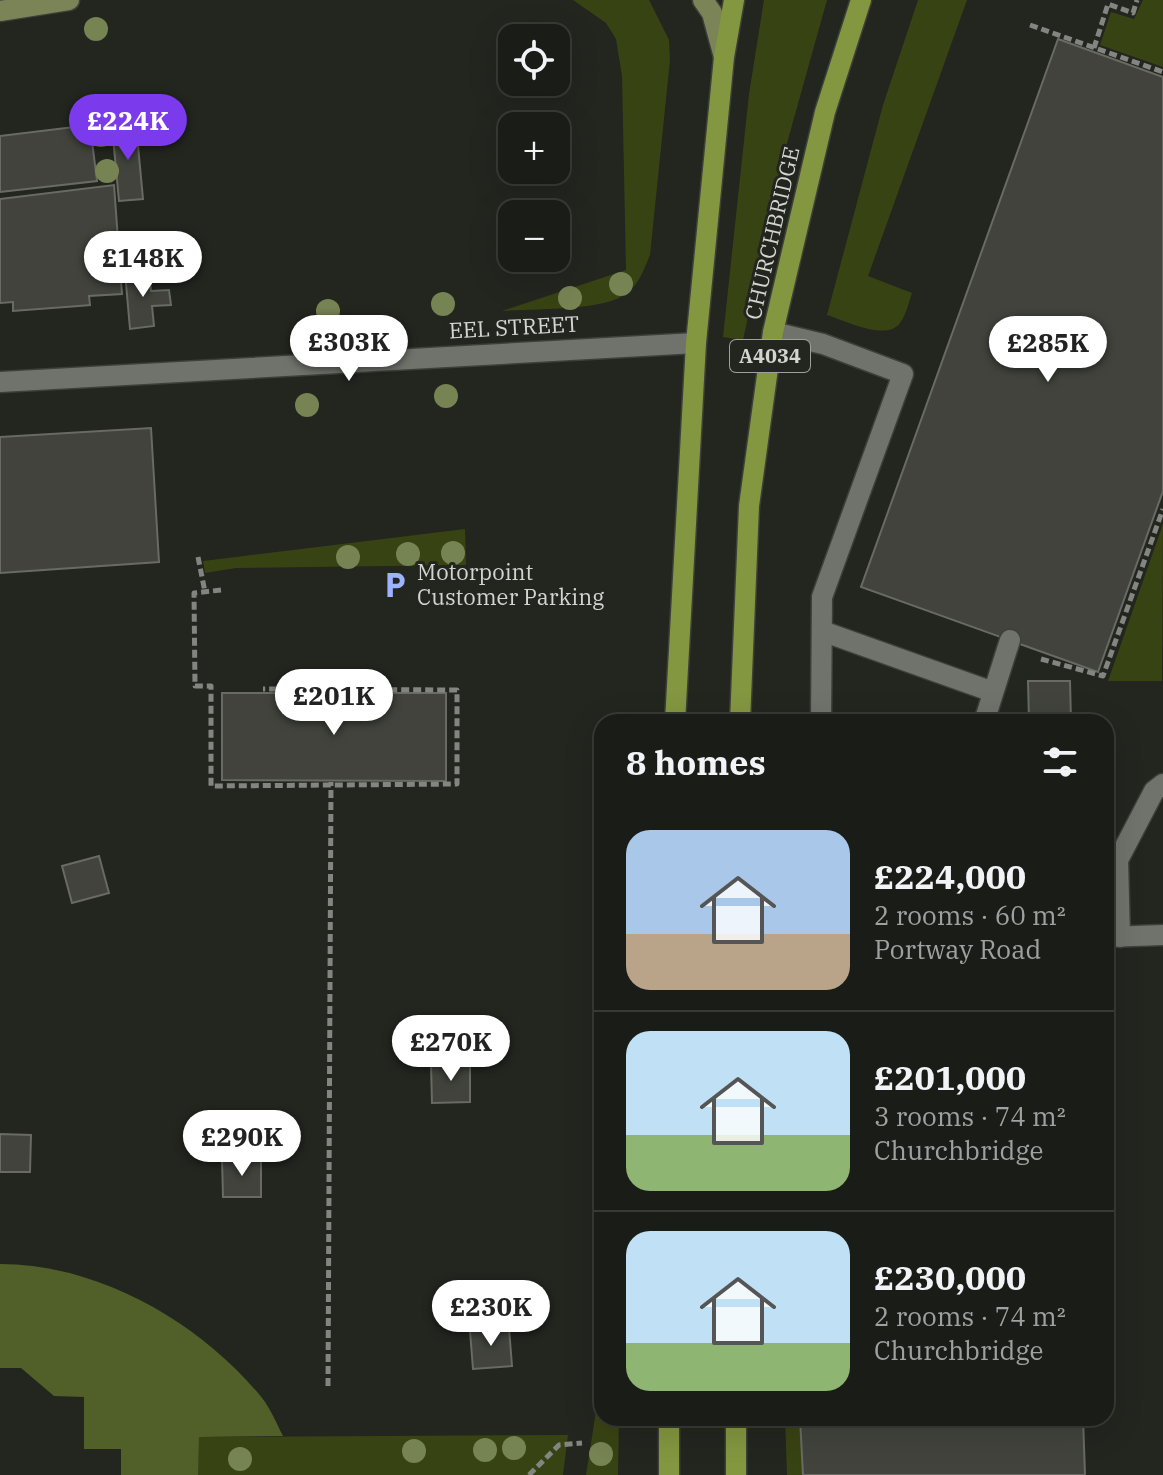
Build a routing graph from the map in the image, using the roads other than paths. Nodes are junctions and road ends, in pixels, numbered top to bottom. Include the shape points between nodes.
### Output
1 (69, 0) edge
2 (703, 0) edge
3 (734, 0) edge
4 (861, 0) edge
5 (0, 11) edge
6 (724, 57) junction
7 (773, 332) junction
8 (696, 343) junction
9 (0, 382) edge
10 (822, 631) junction
11 (1008, 644) road end
12 (993, 692) junction
13 (675, 714) edge
14 (740, 714) edge
15 (821, 714) edge
16 (986, 714) edge
17 (1163, 784) edge
18 (1114, 922) edge
19 (1163, 935) edge
20 (1114, 937) edge
21 (669, 1426) edge
22 (736, 1426) edge
23 (669, 1475) edge
24 (736, 1475) edge

1 - 5 street
2 - 6 street
3 - 6 main road
4 - 7 main road, CHURCHBRIDGE / A4034 via 825,112
6 - 8 main road
7 - 10 street via 903,374 822,597
7 - 14 main road, CHURCHBRIDGE / A4034 via 749,506
8 - 9 street, EEL STREET
8 - 13 main road
10 - 12 street
10 - 15 street
11 - 12 street
12 - 16 street
17 - 18 street via 1154,791 1118,860
19 - 20 street
21 - 23 main road
22 - 24 main road

